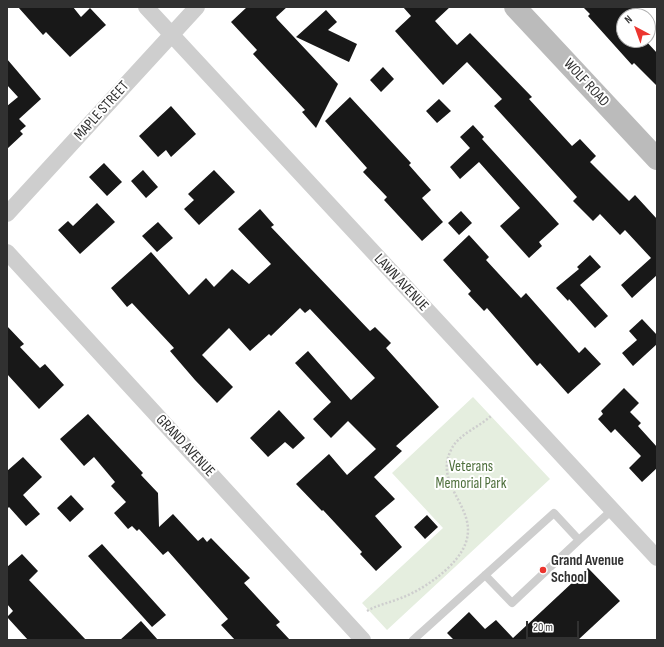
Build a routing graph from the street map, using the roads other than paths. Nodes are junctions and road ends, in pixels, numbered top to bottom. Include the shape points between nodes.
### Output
1 (146, 7) edge
2 (196, 7) edge
3 (516, 7) edge
4 (171, 34) junction
5 (657, 159) edge
6 (7, 214) edge
7 (7, 252) edge
8 (612, 510) junction
9 (579, 540) junction
10 (657, 558) edge
11 (486, 575) junction
12 (363, 640) edge
13 (413, 640) edge

1 - 4 street, LAWN AVENUE
2 - 4 street, MAPLE STREET
3 - 5 main road, WOLF ROAD
4 - 6 street, MAPLE STREET
4 - 8 street, LAWN AVENUE
7 - 12 street, GRAND AVENUE
8 - 9 lane
8 - 10 street, LAWN AVENUE
9 - 11 lane via 554,513
9 - 11 lane via 512,603
11 - 13 lane

